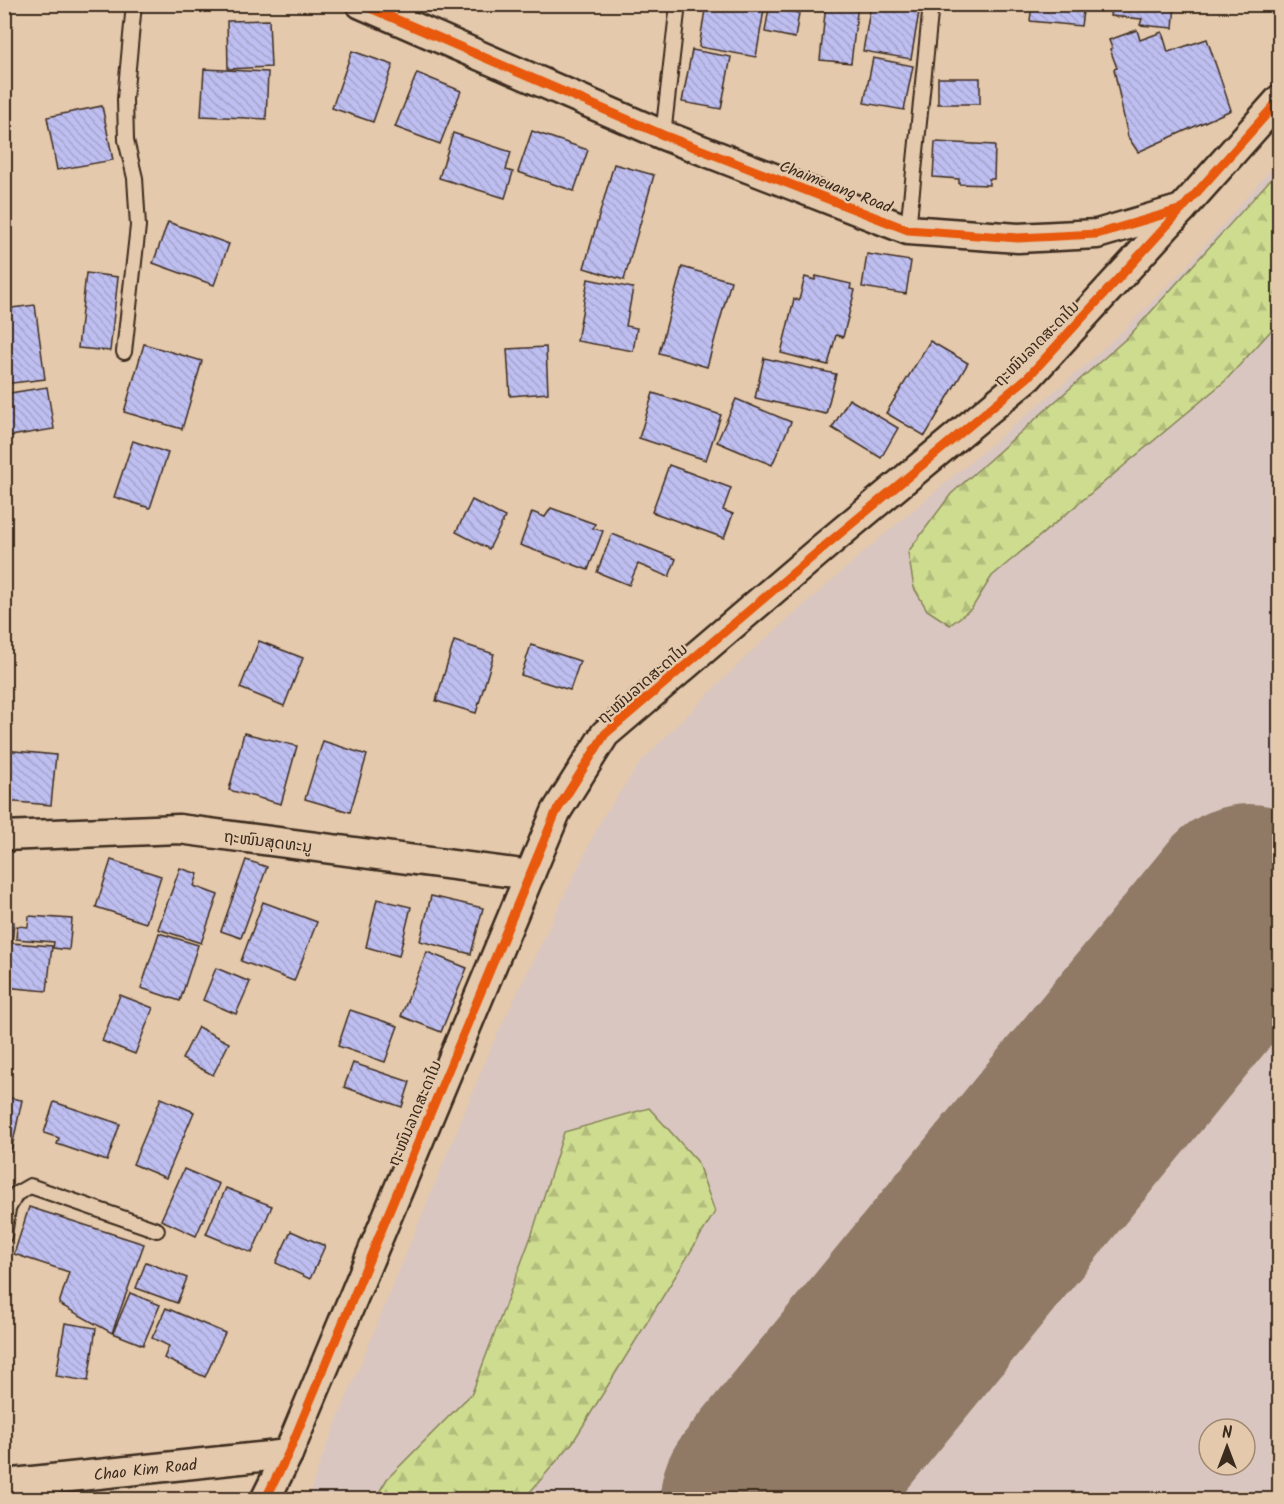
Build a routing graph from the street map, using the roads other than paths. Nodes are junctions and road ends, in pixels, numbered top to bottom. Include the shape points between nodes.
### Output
1 (134, 4) edge
2 (361, 4) edge
3 (678, 4) edge
4 (931, 4) edge
5 (1280, 99) edge
6 (663, 135) junction
7 (1182, 209) junction
8 (908, 230) junction
9 (124, 352) dead end
10 (4, 836) edge
11 (530, 875) junction
12 (157, 1230) dead end
13 (4, 1236) edge
14 (288, 1454) junction
15 (4, 1484) edge
16 (265, 1500) edge

1 - 9 lane via 125,99 126,140 135,178 138,226
2 - 6 street, Chaimeuang Road
3 - 6 lane
4 - 8 lane
5 - 7 street
6 - 8 street, Chaimeuang Road
7 - 8 street, Chaimeuang Road via 1097,234 1018,238
7 - 11 street, ຖະໜົນລາດສະດາໄນ via 1028,377 606,734 556,812
10 - 11 street, ຖະໜົນສຸດທະນູ via 179,829
11 - 14 street, ຖະໜົນລາດສະດາໄນ
12 - 13 lane via 30,1186 16,1194 8,1209
14 - 15 street, Chao Kim Road
14 - 16 street, ຖະໜົນລາດສະດາໄນ

